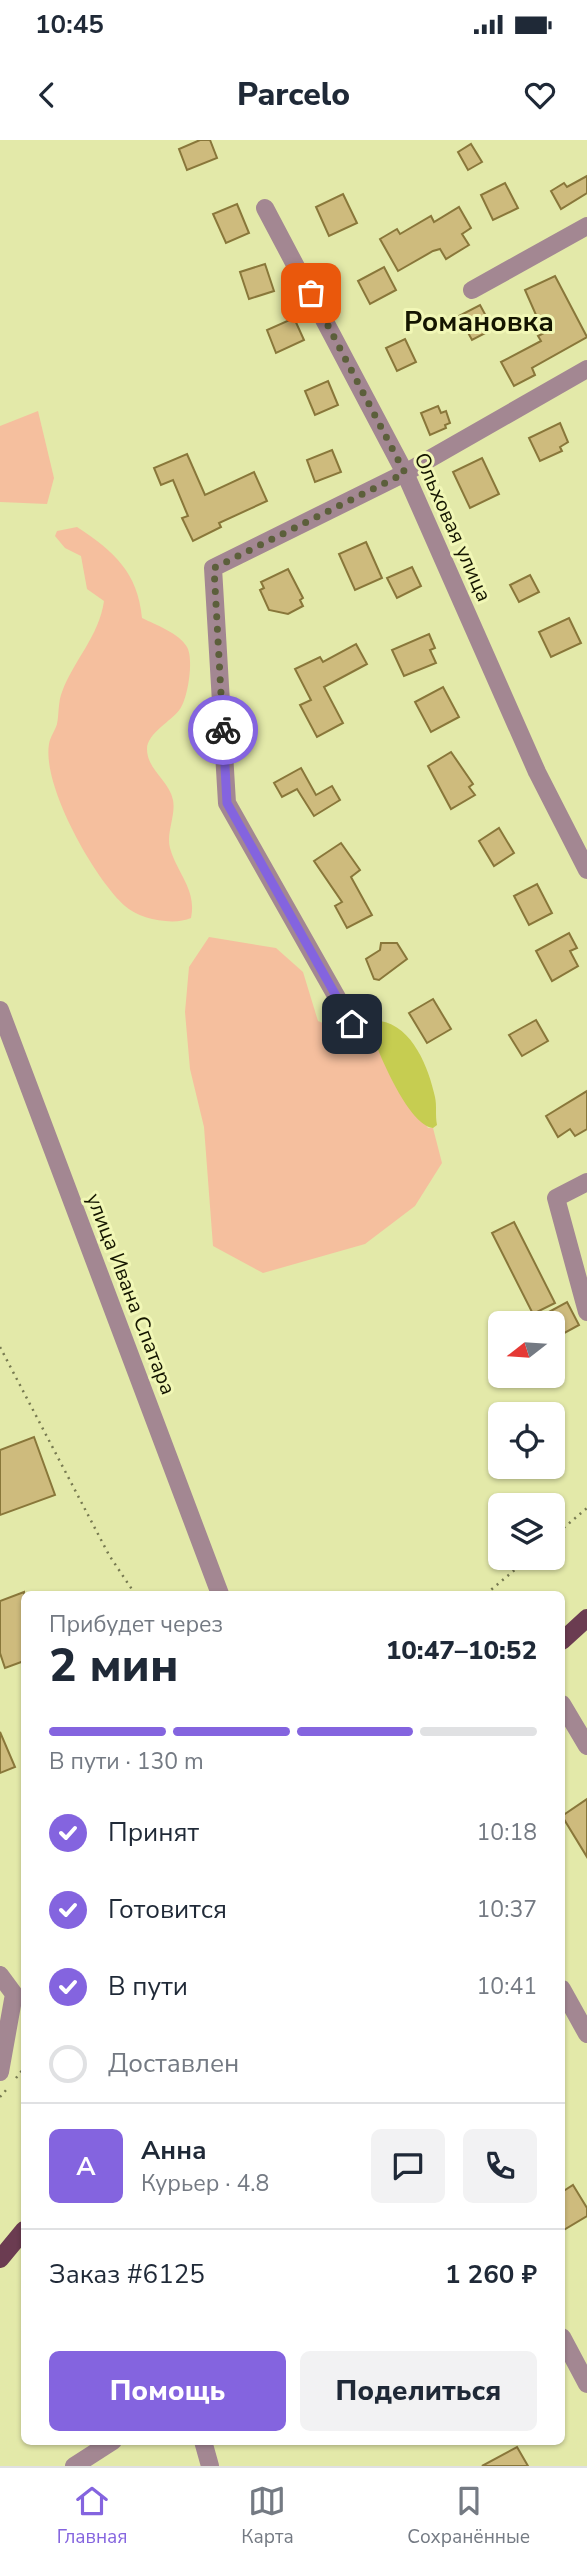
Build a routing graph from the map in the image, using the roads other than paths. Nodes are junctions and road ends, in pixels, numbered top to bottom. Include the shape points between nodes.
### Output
1 (265, 208) dead end
2 (587, 226) edge
3 (472, 290) dead end
4 (587, 369) edge
5 (405, 473) junction
6 (587, 870) edge
7 (0, 1010) edge
8 (352, 1024) dead end
9 (587, 1182) edge
10 (587, 1312) edge
11 (219, 1591) edge
12 (587, 1618) edge
13 (565, 1638) edge
14 (565, 1709) edge
15 (587, 1746) edge
16 (0, 1975) edge
17 (565, 1995) edge
18 (587, 2035) edge
19 (0, 2072) edge
20 (21, 2234) edge
21 (0, 2259) edge
22 (565, 2343) edge
23 (587, 2384) edge
24 (107, 2445) edge
25 (204, 2445) edge
26 (74, 2466) edge
27 (210, 2466) edge

1 - 5 street, Ольховая улица
2 - 3 street
4 - 5 street
5 - 6 street, Ольховая улица via 537,772
5 - 8 street via 214,568 227,803
7 - 11 street, улица Ивана Спатара
9 - 10 street via 556,1198
12 - 13 main road
14 - 15 street
16 - 19 street via 15,1994
17 - 18 street
20 - 21 main road
22 - 23 street
24 - 26 street
25 - 27 street

